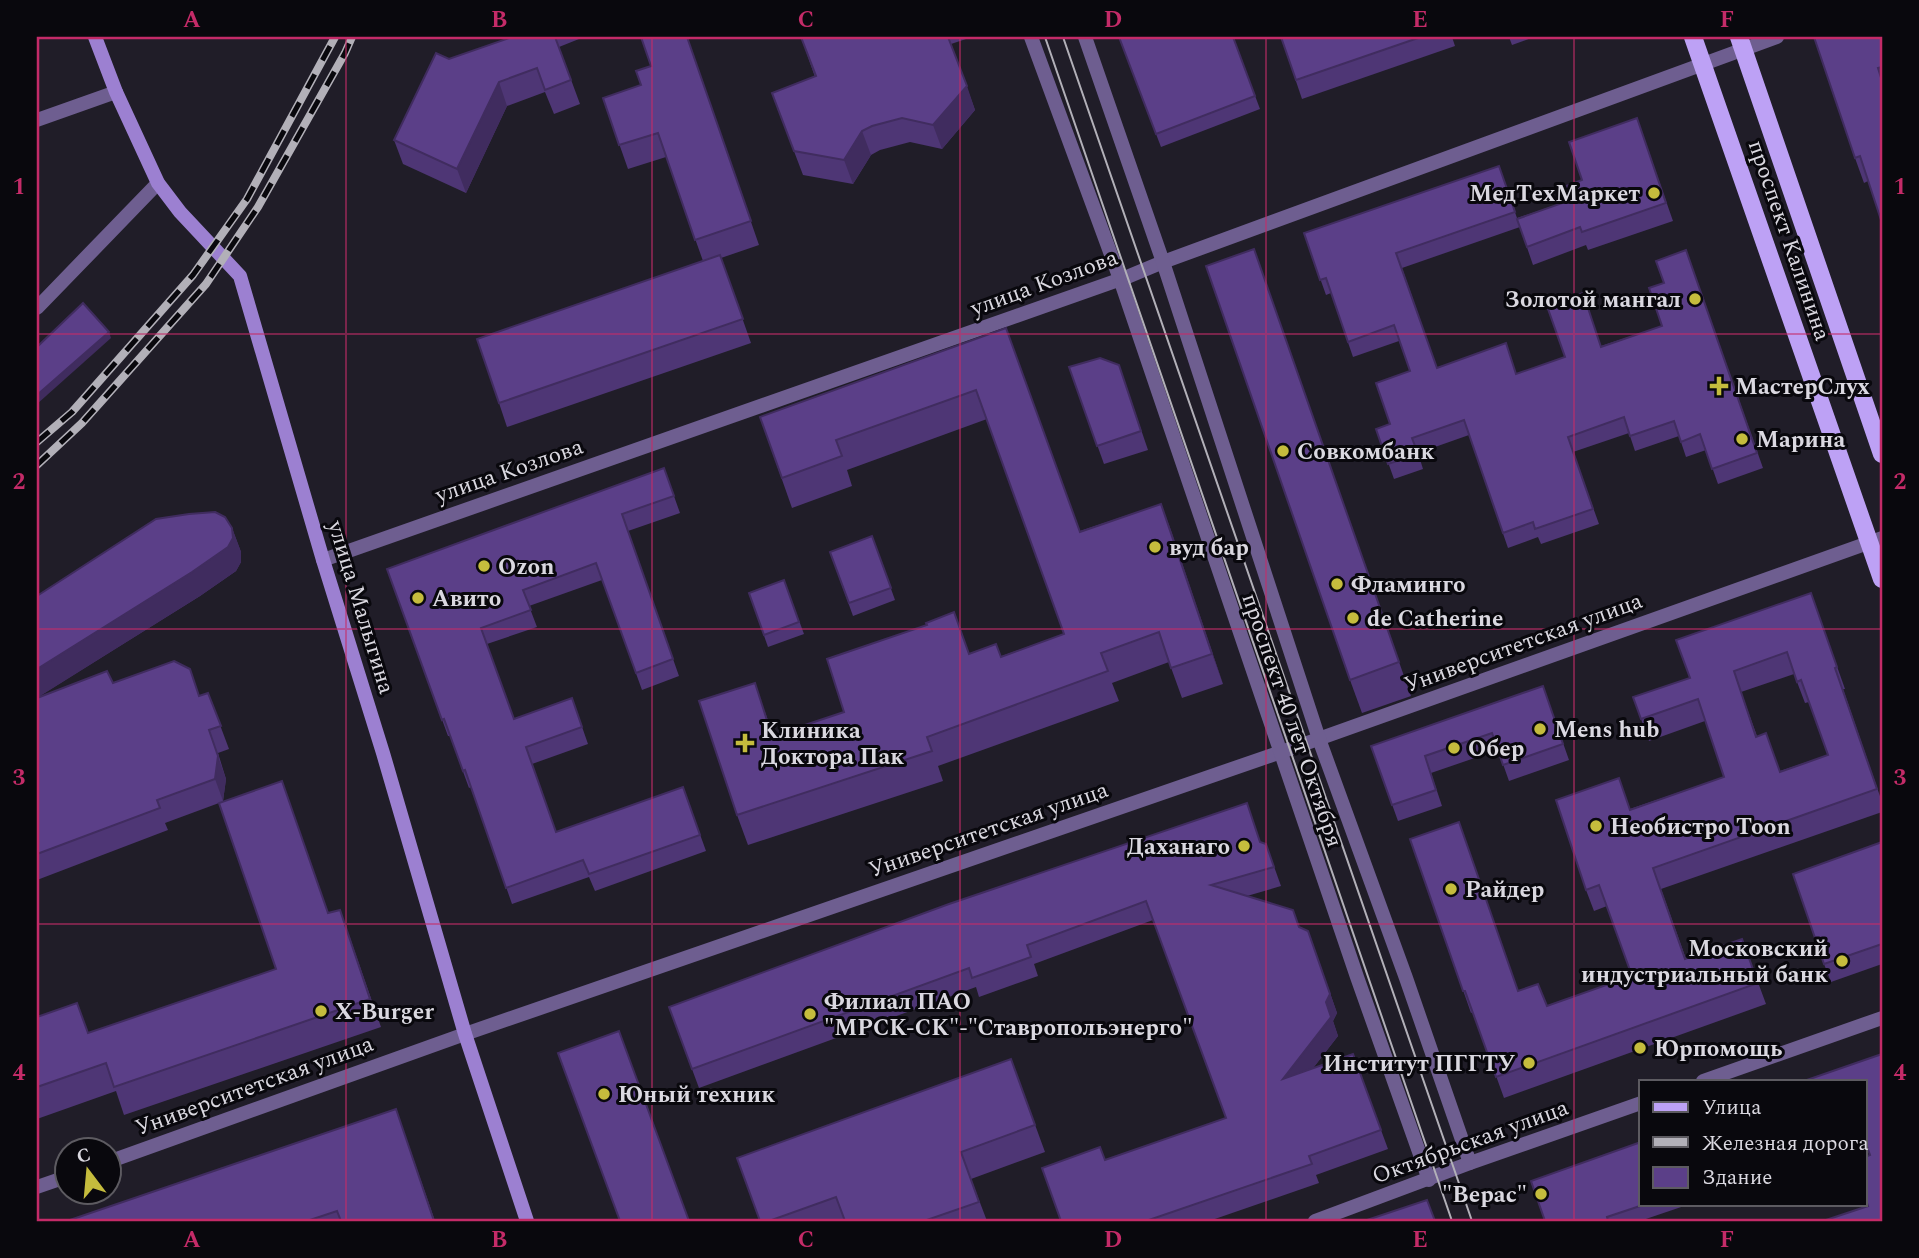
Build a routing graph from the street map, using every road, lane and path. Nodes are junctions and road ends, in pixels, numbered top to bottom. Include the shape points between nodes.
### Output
1 (95, 37) edge
2 (1031, 37) edge
3 (1085, 37) edge
4 (1693, 37) edge
5 (1777, 37) edge
6 (1741, 43) edge
7 (1703, 63) junction
8 (116, 92) junction
9 (37, 120) edge
10 (158, 183) junction
11 (1163, 262) junction
12 (1120, 279) junction
13 (37, 308) edge
14 (1882, 454) edge
15 (1876, 541) edge
16 (323, 560) junction
17 (1882, 579) edge
18 (1319, 739) junction
19 (1280, 752) junction
20 (1882, 1018) edge
21 (465, 1034) junction
22 (1706, 1080) edge
23 (1639, 1104) edge
24 (122, 1157) edge
25 (1470, 1163) junction
26 (1429, 1180) junction
27 (527, 1221) edge
28 (1315, 1221) edge

1 - 8 main road, улица Малыгина
2 - 12 street, проспект 40 лет Октября
3 - 11 street, проспект 40 лет Октября
4 - 7 main road, проспект Калинина
5 - 6 street, улица Козлова
6 - 7 street, улица Козлова
6 - 14 main road, проспект Калинина
7 - 11 street, улица Козлова
7 - 15 main road, проспект Калинина
8 - 9 street
8 - 10 main road, улица Малыгина
10 - 13 street
10 - 16 main road, улица Малыгина via 240,275
11 - 12 street, улица Козлова
11 - 18 street, проспект 40 лет Октября
12 - 16 street, улица Козлова
12 - 19 street, проспект 40 лет Октября
15 - 17 main road, проспект Калинина
15 - 18 street, Университетская улица
16 - 21 main road, улица Малыгина
18 - 19 street, Университетская улица
18 - 25 street, проспект 40 лет Октября
19 - 21 street, Университетская улица
19 - 26 street, проспект 40 лет Октября
20 - 22 street
21 - 24 street, Университетская улица
21 - 27 main road, улица Малыгина
23 - 25 street, Октябрьская улица
25 - 26 street, Октябрьская улица
26 - 28 street, Октябрьская улица

